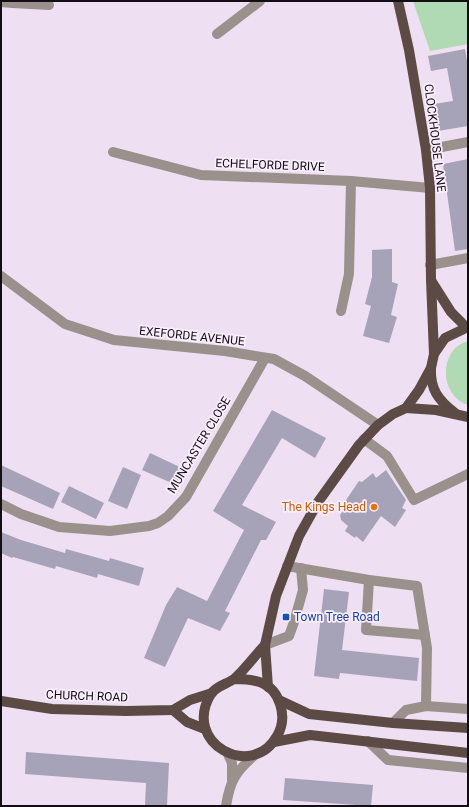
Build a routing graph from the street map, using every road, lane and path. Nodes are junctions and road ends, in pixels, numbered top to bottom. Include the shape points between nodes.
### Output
1 (260, 1) edge
2 (398, 1) edge
3 (1, 2) edge
4 (13, 2) edge
5 (49, 5) dead end
6 (217, 34) dead end
7 (468, 142) edge
8 (426, 150) junction
9 (113, 152) dead end
10 (352, 181) junction
11 (430, 188) junction
12 (468, 258) edge
13 (430, 265) junction
14 (1, 276) edge
15 (431, 280) junction
16 (341, 311) dead end
17 (467, 327) edge
18 (434, 354) junction
19 (265, 358) junction
20 (431, 368) junction
21 (406, 408) junction
22 (456, 414) junction
23 (468, 417) edge
24 (378, 425) junction
25 (364, 439) junction
26 (468, 474) edge
27 (1, 504) edge
28 (287, 566) junction
29 (301, 568) junction
30 (369, 580) junction
31 (425, 635) junction
32 (265, 645) junction
33 (234, 679) junction
34 (268, 687) junction
35 (212, 693) junction
36 (279, 700) junction
37 (1, 701) edge
38 (426, 706) junction
39 (172, 710) junction
40 (468, 710) edge
41 (393, 723) junction
42 (468, 728) edge
43 (206, 729) junction
44 (368, 741) junction
45 (274, 742) junction
46 (227, 752) junction
47 (468, 753) edge
48 (256, 754) junction
49 (468, 768) edge
50 (232, 781) junction
51 (226, 806) edge

1 - 6 street
2 - 8 main road, CLOCKHOUSE LANE
3 - 4 street
4 - 5 street
7 - 8 street
8 - 11 main road, CLOCKHOUSE LANE
9 - 10 street, ECHELFORDE DRIVE via 201,175
10 - 11 street, ECHELFORDE DRIVE
10 - 16 street via 349,274
11 - 13 main road, CLOCKHOUSE LANE
12 - 13 street
13 - 15 main road, CLOCKHOUSE LANE
14 - 19 street, EXEFORDE AVENUE via 65,324 114,340 225,351
15 - 17 main road, CLOCKHOUSE LANE via 451,312
15 - 18 main road, CLOCKHOUSE LANE
17 - 18 main road via 445,338
18 - 20 main road
19 - 24 street, EXEFORDE AVENUE via 274,359 305,376
19 - 27 street, MUNCASTER CLOSE via 186,497 158,523 110,531 59,527
20 - 21 main road
20 - 22 main road via 435,392 443,404
21 - 22 main road
21 - 24 main road
22 - 23 main road
24 - 25 main road
25 - 26 street via 387,456 414,500
25 - 28 main road via 318,502 299,536
28 - 29 street
28 - 32 main road via 276,596
29 - 30 street
29 - 32 street via 303,590 289,636
30 - 31 street via 417,586
30 - 31 street via 366,630
31 - 38 street
32 - 33 main road
32 - 34 main road
33 - 34 main road via 251,679
33 - 35 main road via 216,688
34 - 36 main road
35 - 39 main road, CHURCH ROAD via 190,700
35 - 43 main road via 205,707
36 - 41 main road via 309,714
36 - 45 main road via 283,716 281,730
37 - 39 main road, CHURCH ROAD via 52,709
38 - 40 street
38 - 41 street via 406,710
39 - 43 main road via 187,722
41 - 42 main road
43 - 46 main road via 218,748
44 - 45 main road via 310,735
44 - 47 main road
44 - 49 street via 388,760
45 - 48 main road
46 - 48 main road via 242,757
46 - 50 street via 232,763
48 - 50 street via 242,766
50 - 51 street

